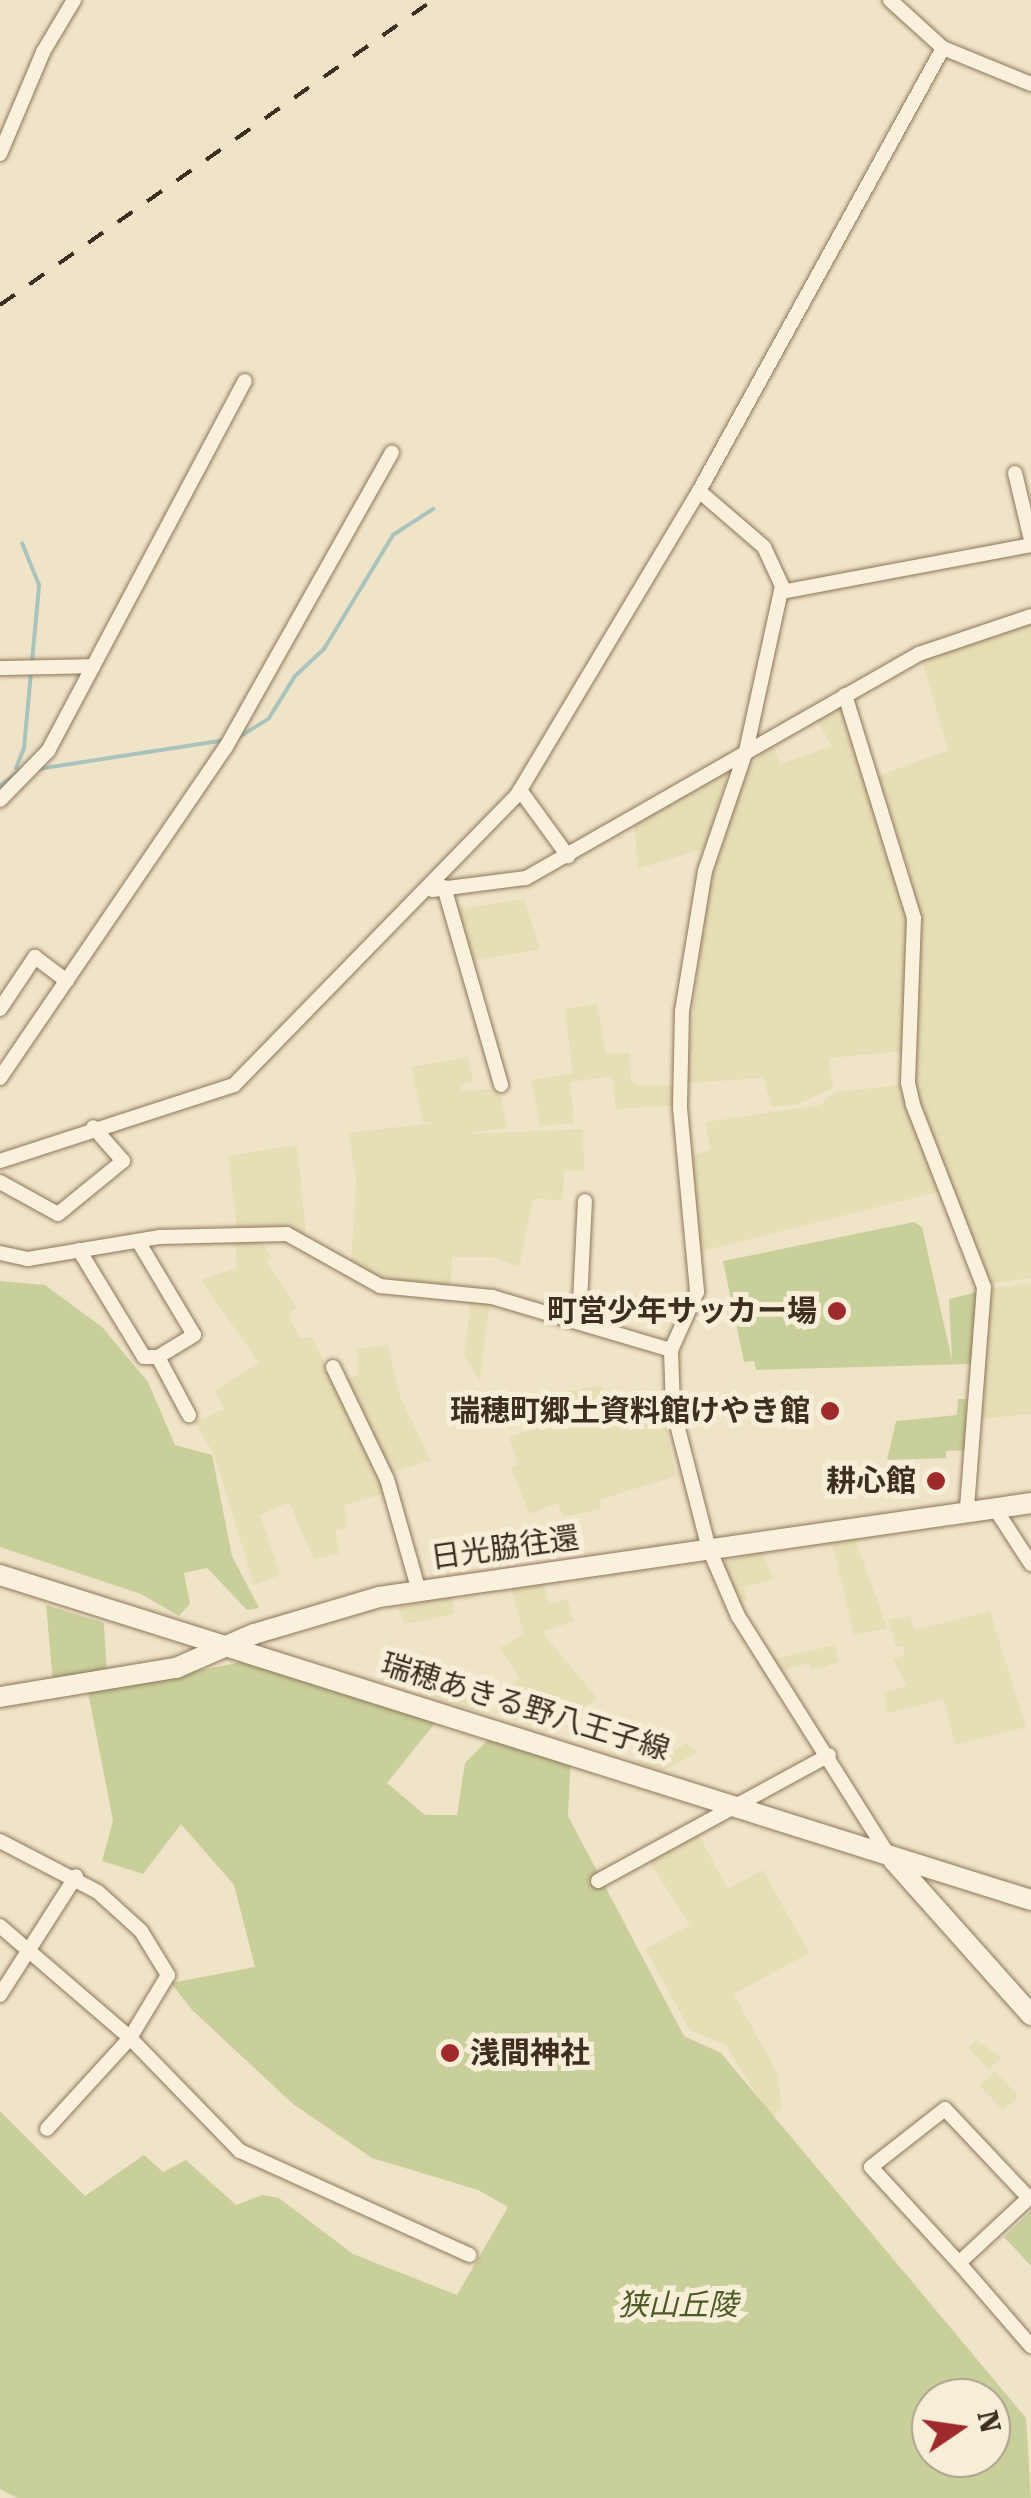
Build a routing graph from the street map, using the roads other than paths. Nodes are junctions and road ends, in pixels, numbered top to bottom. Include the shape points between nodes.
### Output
1 (74, 0) edge
2 (890, 0) edge
3 (943, 48) junction
4 (1031, 84) edge
5 (0, 154) edge
6 (245, 381) dead end
7 (392, 452) dead end
8 (1015, 473) dead end
9 (699, 490) junction
10 (1031, 542) edge
11 (781, 592) junction
12 (1031, 616) edge
13 (92, 666) junction
14 (0, 668) edge
15 (845, 694) junction
16 (746, 751) junction
17 (520, 790) junction
18 (0, 800) edge
19 (568, 856) junction
20 (438, 889) junction
21 (67, 982) junction
22 (0, 1009) edge
23 (0, 1078) edge
24 (501, 1085) dead end
25 (92, 1127) junction
26 (0, 1161) edge
27 (0, 1182) edge
28 (586, 1201) dead end
29 (138, 1240) junction
30 (79, 1250) junction
31 (0, 1254) edge
32 (578, 1322) junction
33 (671, 1350) junction
34 (158, 1356) junction
35 (333, 1367) dead end
36 (190, 1414) dead end
37 (1031, 1503) edge
38 (994, 1507) junction
39 (967, 1510) junction
40 (710, 1549) junction
41 (1031, 1564) edge
42 (0, 1574) edge
43 (418, 1591) junction
44 (232, 1646) junction
45 (0, 1697) edge
46 (828, 1755) junction
47 (739, 1806) junction
48 (0, 1842) edge
49 (891, 1858) junction
50 (76, 1876) junction
51 (598, 1881) dead end
52 (1031, 1900) edge
53 (0, 1926) edge
54 (31, 1949) junction
55 (0, 1994) edge
56 (1031, 2015) edge
57 (130, 2038) junction
58 (47, 2129) dead end
59 (1030, 2197) edge
60 (469, 2255) dead end
61 (959, 2263) junction
62 (1031, 2346) edge

1 - 5 street via 43,52
2 - 3 street
3 - 4 street
3 - 9 street
6 - 13 street
7 - 21 street via 229,742
8 - 10 street
9 - 11 street via 776,562
9 - 17 street
10 - 11 street
11 - 16 street
12 - 15 street via 933,648
13 - 14 street
13 - 18 street via 35,769
15 - 16 street
15 - 39 street via 914,918 908,1083 913,1105 984,1287
16 - 19 street
16 - 33 street via 705,871 682,1011 680,1108 697,1292
17 - 19 street
17 - 20 street
19 - 20 street via 526,878
20 - 24 street
20 - 25 street via 234,1085
21 - 22 street via 35,957
21 - 23 street
25 - 26 street
25 - 27 street via 124,1161 58,1214
28 - 32 street
29 - 30 street
29 - 32 street via 287,1234 380,1286 492,1297
29 - 34 street via 194,1335
30 - 31 street via 28,1259
30 - 34 street via 144,1358
32 - 33 street
33 - 40 street via 673,1410
34 - 36 street
35 - 43 street via 387,1479
37 - 38 street, 日光脇往還
38 - 39 street, 日光脇往還
38 - 41 street
39 - 40 street, 日光脇往還
40 - 43 street, 日光脇往還
40 - 46 street via 755,1650
42 - 44 street, 瑞穂あきる野八王子線
43 - 44 street, 日光脇往還 via 332,1609
44 - 45 street, 日光脇往還 via 176,1668
44 - 47 street, 瑞穂あきる野八王子線
46 - 47 street
46 - 49 street
47 - 49 street, 瑞穂あきる野八王子線
47 - 51 street
48 - 50 street
49 - 52 street, 瑞穂あきる野八王子線
49 - 56 street
50 - 54 street
50 - 57 street via 140,1930 168,1975
53 - 54 street
54 - 55 street
54 - 57 street
57 - 58 street
57 - 60 street via 240,2150
59 - 61 street
59 - 61 street via 945,2109 871,2167
61 - 62 street

